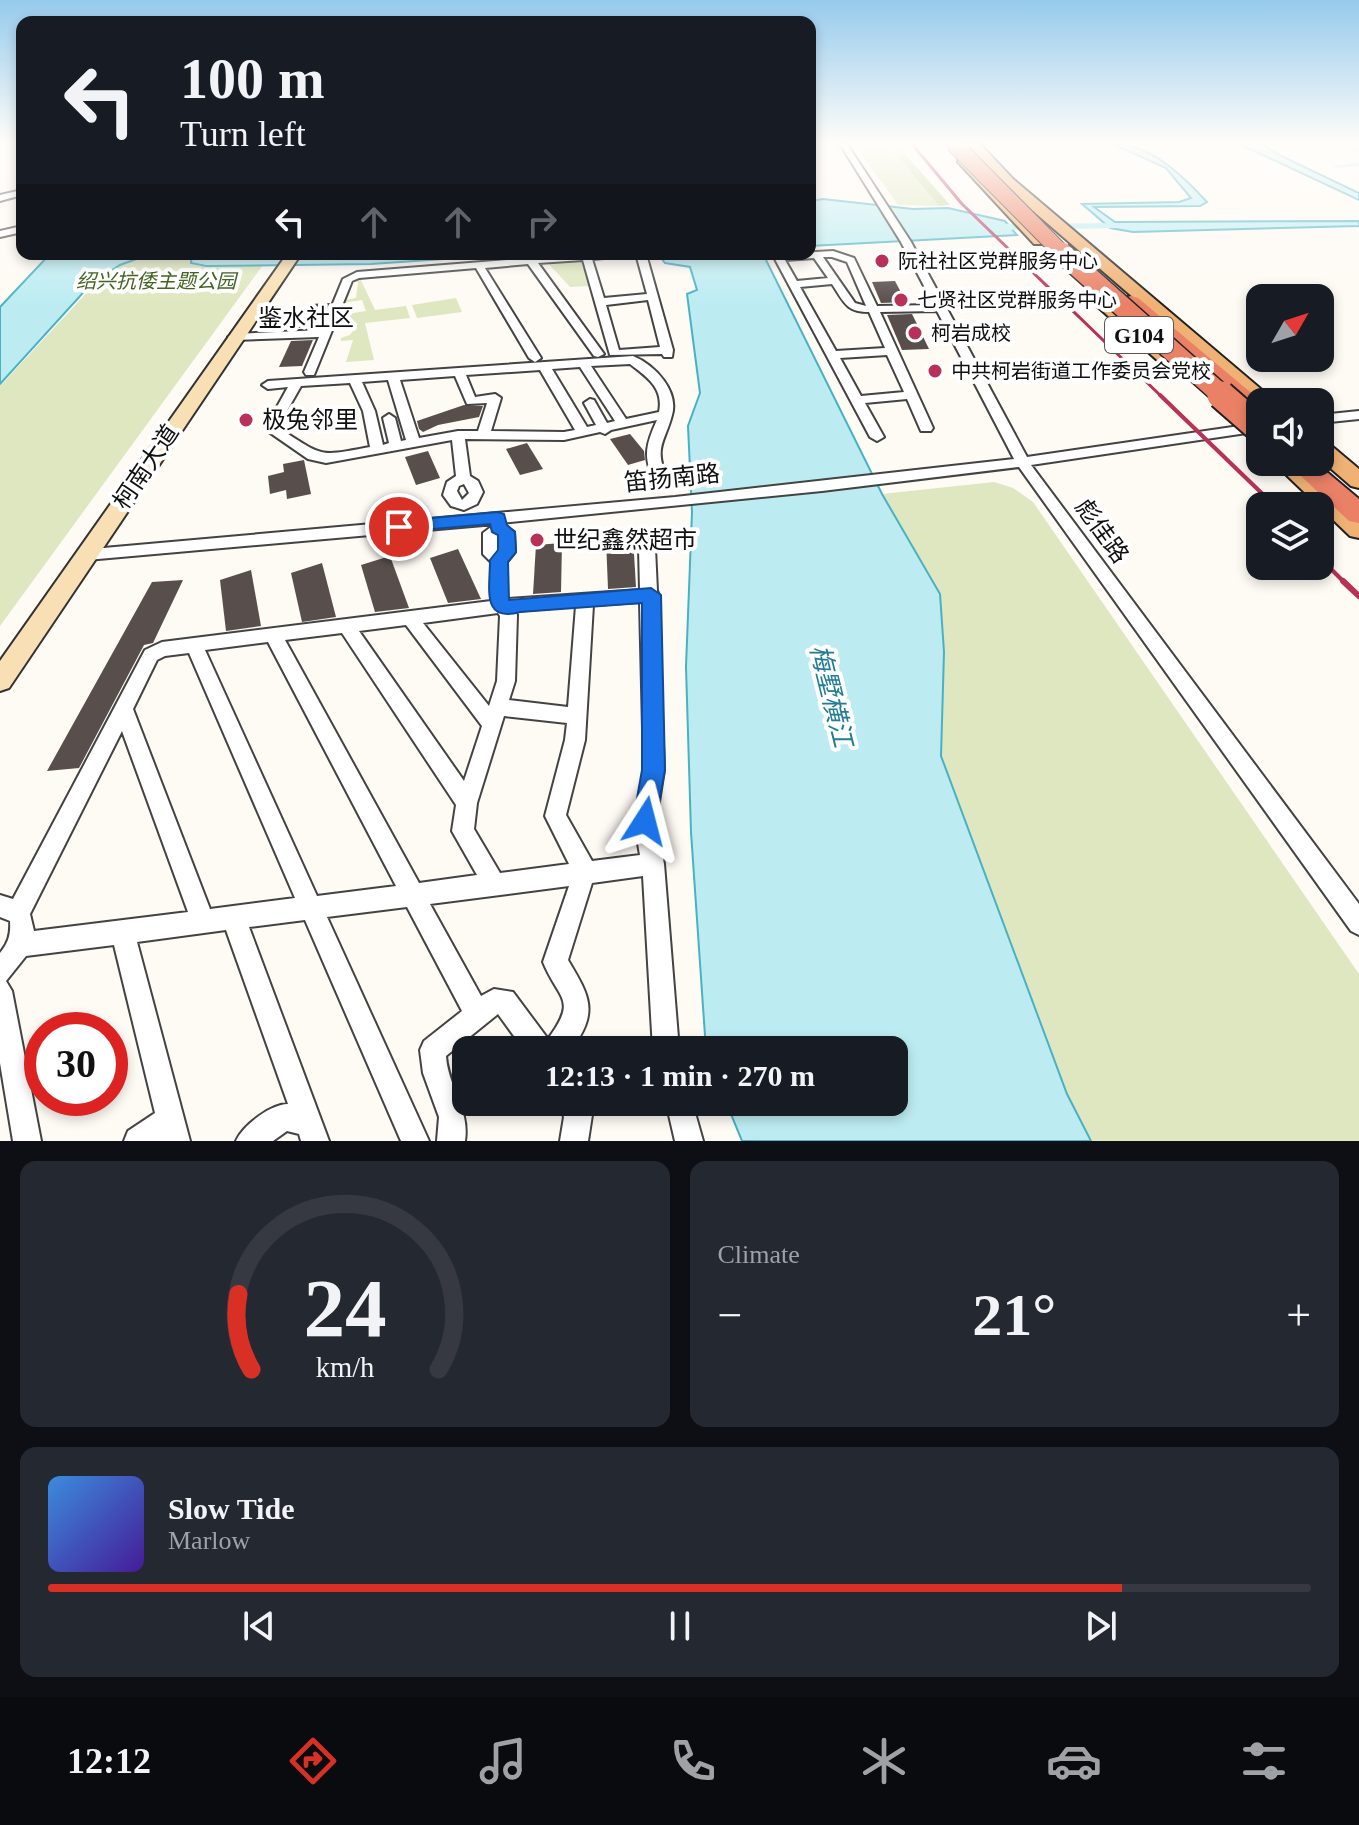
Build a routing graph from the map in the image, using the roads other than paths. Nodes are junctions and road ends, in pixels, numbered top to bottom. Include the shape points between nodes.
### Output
1 (880, 197) edge
2 (998, 197) edge
3 (1004, 197) edge
4 (1017, 197) edge
5 (1026, 197) edge
6 (816, 254) joint
7 (289, 260) edge
8 (545, 260) edge
9 (588, 260) edge
10 (642, 260) edge
11 (781, 260) edge
12 (531, 261) junction
13 (479, 265) junction
14 (835, 281) junction
15 (794, 284) junction
16 (651, 297) junction
17 (599, 302) junction
18 (872, 308) junction
19 (938, 308) junction
20 (327, 329) junction
21 (237, 333) junction
22 (547, 347) dead end
23 (890, 351) junction
24 (614, 353) junction
25 (598, 354) junction
26 (833, 355) junction
27 (536, 359) junction
28 (583, 363) junction
29 (310, 372) junction
30 (459, 372) junction
31 (393, 377) junction
32 (354, 379) junction
33 (297, 383) junction
34 (1250, 388) edge
35 (911, 395) junction
36 (857, 400) junction
37 (590, 403) dead end
38 (667, 414) junction
39 (1359, 415) edge
40 (1246, 417) edge
41 (1246, 417) edge
42 (389, 418) dead end
43 (1246, 418) edge
44 (1334, 418) edge
45 (624, 425) junction
46 (926, 428) dead end
47 (1246, 429) edge
48 (605, 430) junction
49 (584, 433) junction
50 (458, 435) junction
51 (483, 435) junction
52 (877, 437) dead end
53 (414, 443) junction
54 (396, 446) junction
55 (377, 450) junction
56 (1334, 460) edge
57 (1023, 463) junction
58 (1334, 475) edge
59 (659, 476) dead end
60 (1299, 476) edge
61 (1315, 476) edge
62 (1359, 481) edge
63 (1359, 497) edge
64 (462, 514) junction
65 (1359, 514) edge
66 (498, 523) junction
67 (1359, 530) edge
68 (647, 548) dead end
69 (87, 554) junction
70 (651, 595) junction
71 (585, 600) junction
72 (504, 609) junction
73 (411, 619) junction
74 (346, 626) junction
75 (273, 635) junction
76 (194, 645) junction
77 (0, 681) edge
78 (123, 708) junction
79 (495, 716) junction
80 (577, 716) junction
81 (467, 803) junction
82 (653, 864) junction
83 (585, 871) junction
84 (493, 882) junction
85 (414, 892) junction
86 (313, 906) junction
87 (9, 909) edge
88 (233, 916) junction
89 (203, 920) junction
90 (1359, 923) edge
91 (122, 931) junction
92 (20, 945) junction
93 (0, 972) edge
94 (0, 991) edge
95 (477, 1013) junction
96 (530, 1036) edge
97 (566, 1036) edge
98 (665, 1036) edge
99 (578, 1116) edge
100 (683, 1116) edge
101 (173, 1130) edge
102 (312, 1132) edge
103 (27, 1141) edge
104 (138, 1141) edge
105 (250, 1141) edge
106 (415, 1141) edge
107 (451, 1141) edge
108 (574, 1141) edge
109 (689, 1141) edge

1 - 19 street, 彪佳路
2 - 43 main road, G104 via 1126,324
3 - 40 highway, bridge
4 - 41 highway
5 - 34 main road, G104
6 - 14 street
6 - 18 street via 851,260
7 - 21 main road, 柯南大道
8 - 12 street
9 - 17 street
10 - 16 street
11 - 15 street
12 - 13 street
12 - 25 street
13 - 20 street via 357,275 348,279
13 - 27 street
14 - 15 street
14 - 18 street via 851,305
15 - 26 street
16 - 17 street
16 - 24 street via 667,352
17 - 24 street
18 - 19 street
18 - 23 street
19 - 57 street, 彪佳路
20 - 21 street
20 - 29 street
21 - 69 main road, 柯南大道
22 - 27 street
23 - 26 street
23 - 35 street
24 - 25 street
25 - 27 street
26 - 36 street
27 - 28 street
27 - 29 street
27 - 30 street
27 - 49 street
28 - 38 street via 633,360 654,373 669,398
28 - 45 street
29 - 33 street via 266,381
30 - 31 street
30 - 51 street via 471,401 495,398
31 - 32 street
31 - 53 street
32 - 33 street
32 - 55 street via 369,411
33 - 55 street via 274,423 283,439 326,459
35 - 36 street
35 - 46 street
36 - 52 street
37 - 48 street
38 - 45 street
38 - 59 street via 651,451
39 - 44 street
42 - 54 street
45 - 48 street
47 - 57 street, 笛扬南路
48 - 49 street
49 - 51 street via 538,438
50 - 51 street
50 - 53 street
50 - 64 street via 463,478 474,482 475,500
53 - 54 street
54 - 55 street
56 - 62 main road
57 - 66 street, 笛扬南路
57 - 90 street, 彪佳路
58 - 63 highway
60 - 67 main road
61 - 65 highway
64 - 66 street, 笛扬南路
64 - 69 street, 笛扬南路
66 - 72 street via 491,533 491,554 499,560 499,603
68 - 70 street
69 - 77 main road, 柯南大道
70 - 71 street
70 - 82 street via 654,770 645,821
71 - 72 street
71 - 80 street
72 - 73 street
72 - 79 street via 509,615 506,681
73 - 74 street
73 - 79 street
74 - 75 street
74 - 81 street
75 - 76 street
75 - 85 street
76 - 78 street via 151,655
76 - 86 street
78 - 87 street
78 - 89 street
79 - 80 street
79 - 81 street
80 - 83 street via 555,816
81 - 84 street via 463,831
82 - 83 street
82 - 98 street
83 - 84 street
83 - 97 street via 555,962 579,1003 579,1019
84 - 85 street
85 - 86 street
85 - 95 street
86 - 88 street
86 - 106 street
87 - 92 street via 23,932
88 - 89 street
88 - 102 street
89 - 91 street
91 - 92 street
91 - 101 street
92 - 93 street
94 - 103 street
95 - 96 street via 494,1001 504,1001
95 - 107 street via 433,1050 432,1064 454,1115
99 - 108 street
100 - 109 street
101 - 104 street
102 - 105 street via 284,1117

